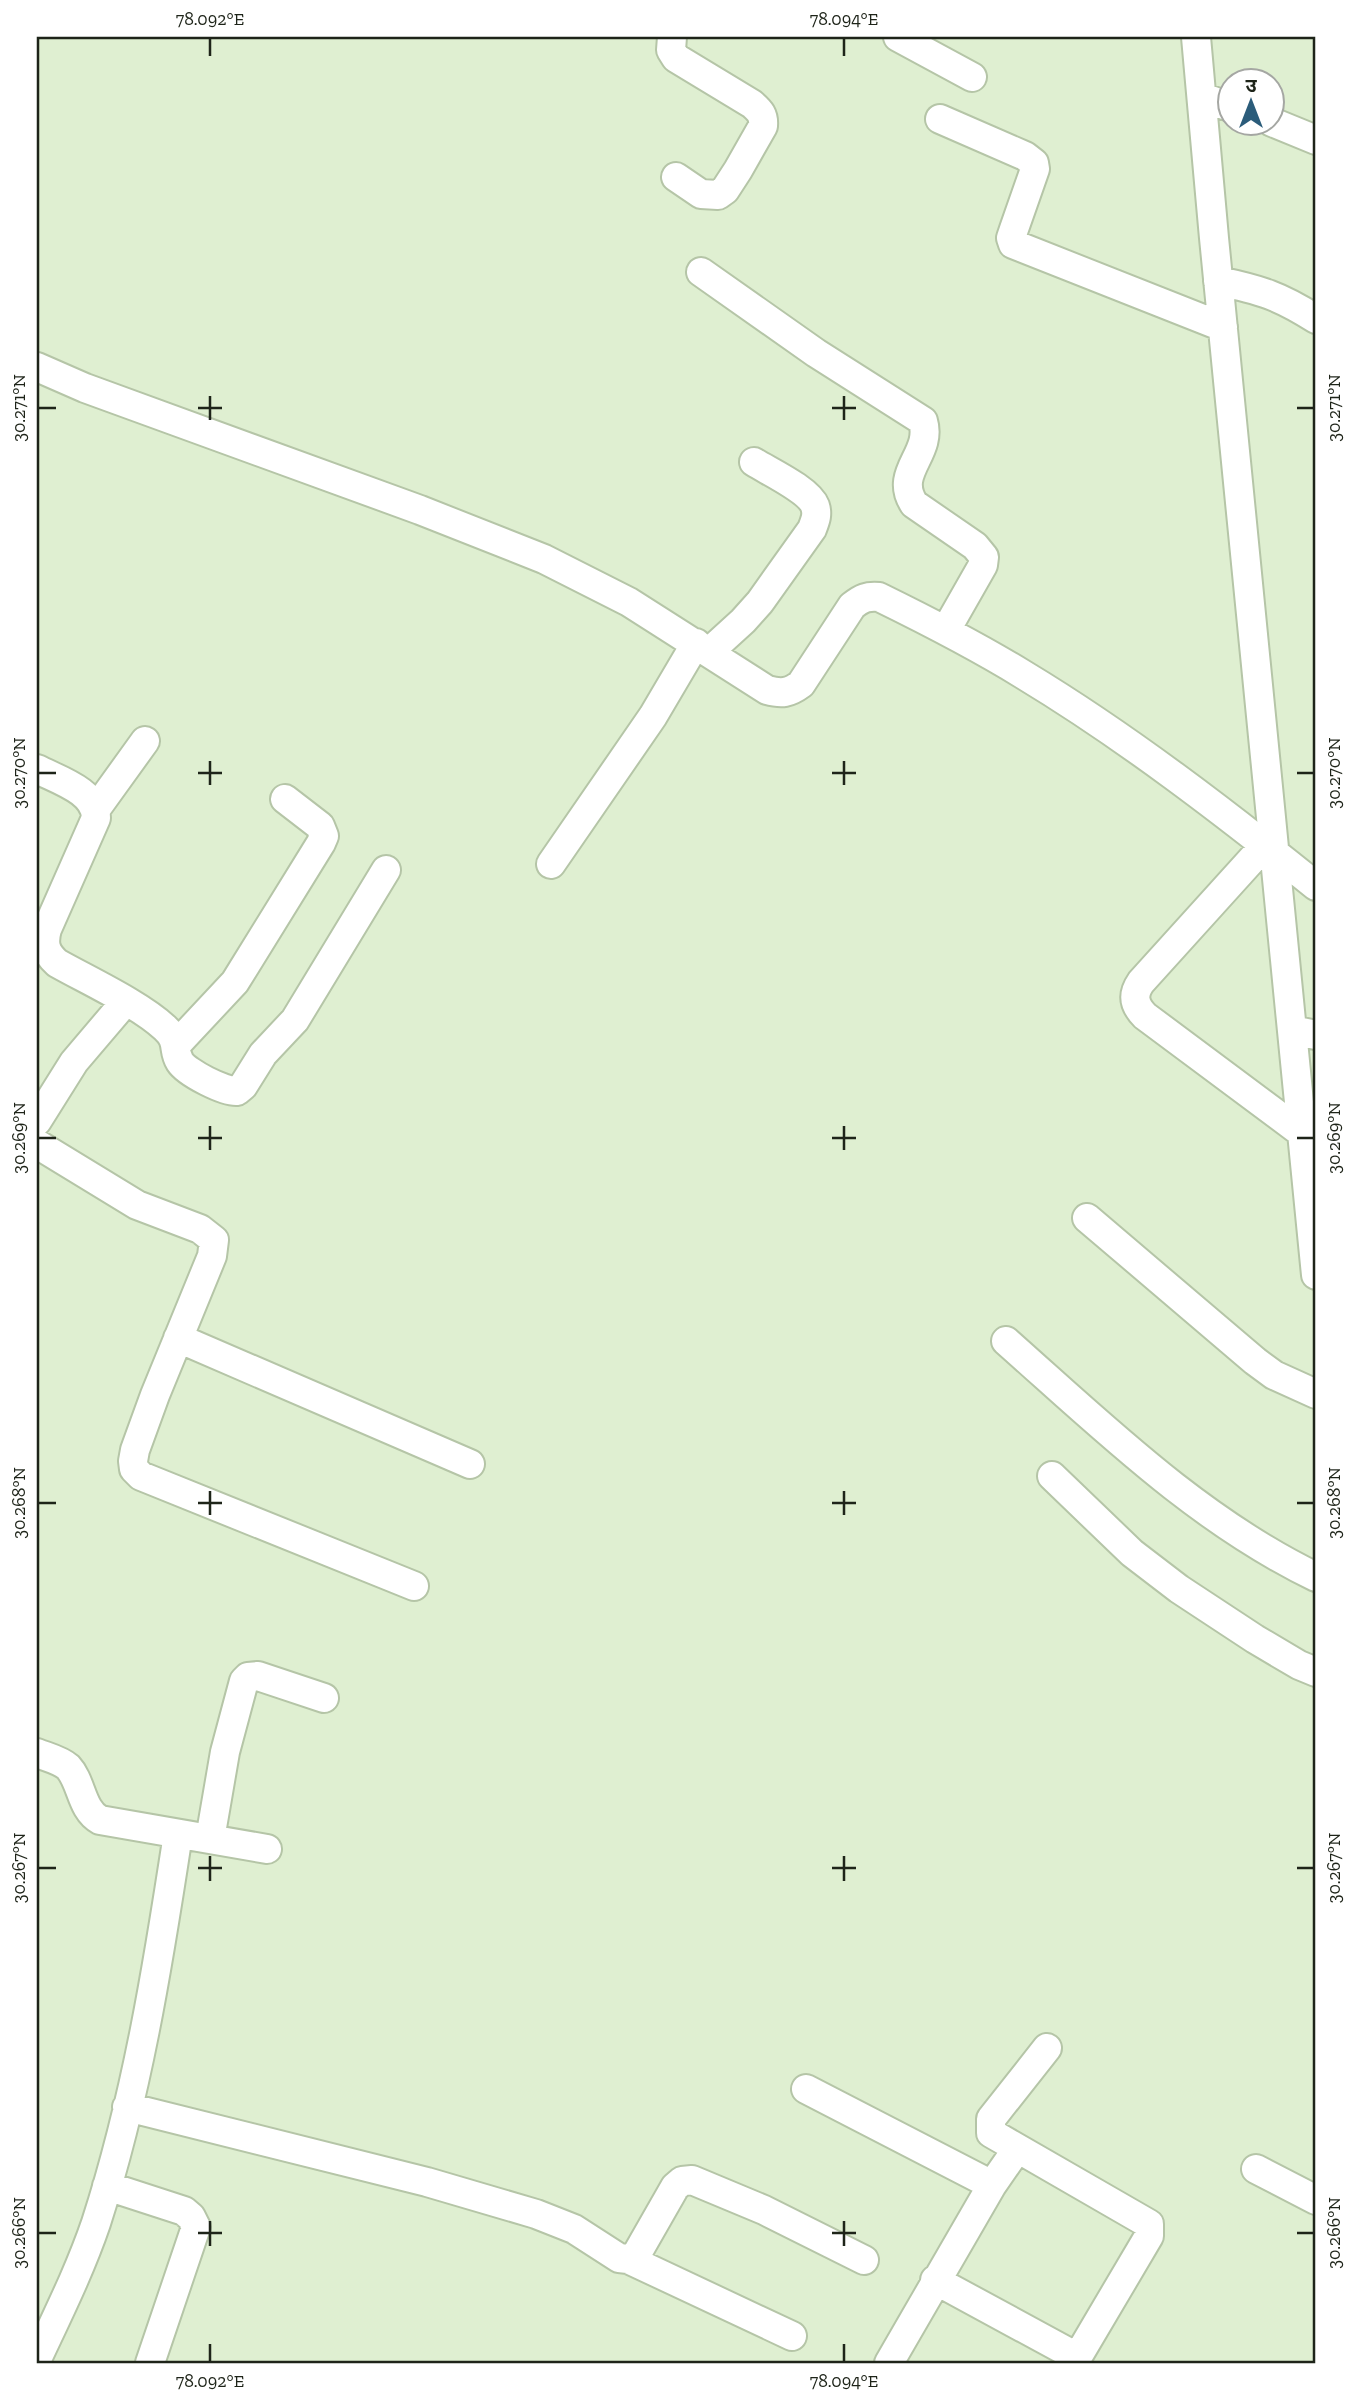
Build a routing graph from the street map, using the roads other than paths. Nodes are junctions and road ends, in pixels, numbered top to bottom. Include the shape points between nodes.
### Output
1 (672, 37) edge
2 (898, 37) edge
3 (1196, 37) edge
4 (972, 77) dead end
5 (1202, 97) junction
6 (1216, 102) edge
7 (940, 119) dead end
8 (1286, 128) edge
9 (1316, 140) edge
10 (676, 177) dead end
11 (701, 272) dead end
12 (1218, 281) junction
13 (1316, 319) edge
14 (1223, 327) junction
15 (37, 368) edge
16 (754, 462) dead end
17 (946, 630) junction
18 (703, 648) junction
19 (145, 741) dead end
20 (37, 769) edge
21 (285, 799) dead end
22 (96, 809) junction
23 (1270, 849) junction
24 (551, 864) dead end
25 (386, 870) dead end
26 (1316, 886) edge
27 (125, 1002) junction
28 (1304, 1033) edge
29 (177, 1044) junction
30 (37, 1121) edge
31 (1302, 1133) junction
32 (37, 1144) edge
33 (1087, 1218) dead end
34 (1316, 1275) edge
35 (178, 1338) junction
36 (1006, 1341) dead end
37 (1316, 1394) edge
38 (470, 1464) dead end
39 (1052, 1476) dead end
40 (1316, 1577) edge
41 (415, 1586) dead end
42 (1316, 1672) edge
43 (324, 1698) dead end
44 (37, 1753) edge
45 (178, 1834) junction
46 (211, 1839) junction
47 (267, 1849) dead end
48 (1047, 2048) dead end
49 (806, 2089) dead end
50 (127, 2107) junction
51 (1017, 2149) junction
52 (1256, 2169) dead end
53 (992, 2185) junction
54 (107, 2186) junction
55 (1316, 2200) edge
56 (628, 2259) junction
57 (864, 2260) dead end
58 (935, 2280) junction
59 (793, 2336) dead end
60 (37, 2359) edge
61 (1075, 2360) edge
62 (150, 2363) edge
63 (889, 2363) edge

1 - 10 street via 676,58 752,104 764,118 738,170 718,195 701,194
2 - 4 street
3 - 5 street
5 - 6 street
5 - 12 street
7 - 14 street via 1034,163 1013,244
8 - 9 street
11 - 17 street via 923,421 925,440 908,475 907,494 984,557
12 - 13 street via 1277,296
12 - 14 street
14 - 23 street
15 - 18 street via 544,559 629,602
16 - 18 street via 803,492 816,509 816,518 760,602 743,621
17 - 18 street via 879,597 860,599 801,684 780,694
17 - 23 street via 1109,731
18 - 24 street
19 - 22 street
20 - 22 street via 91,799
21 - 29 street via 320,826 321,843 235,982
22 - 27 street via 47,929 45,948 57,963
23 - 26 street
23 - 28 street
23 - 31 street via 1141,982 1135,999 1144,1016
25 - 29 street via 295,1020 237,1091 189,1070 178,1056
27 - 29 street via 158,1022
27 - 30 street via 74,1062
28 - 31 street
31 - 34 street
32 - 35 street via 137,1205 200,1229 214,1240 212,1256
33 - 37 street via 1255,1361
35 - 38 street
35 - 41 street via 135,1450 134,1469 141,1476
36 - 40 street via 1153,1471 1238,1532
39 - 42 street via 1132,1553 1179,1589
43 - 46 street via 258,1676 244,1681 225,1752
44 - 45 street via 68,1768 95,1818
45 - 46 street
45 - 50 street via 156,1979
46 - 47 street
48 - 51 street via 992,2119 991,2133
49 - 53 street
50 - 54 street
50 - 56 street via 428,2182 551,2218
51 - 53 street
51 - 61 street via 1149,2224 1149,2236
52 - 55 street
53 - 58 street
54 - 60 street via 69,2292
54 - 62 street via 184,2211 195,2227
56 - 57 street via 641,2248 675,2187 692,2180
56 - 59 street
58 - 61 street
58 - 63 street

